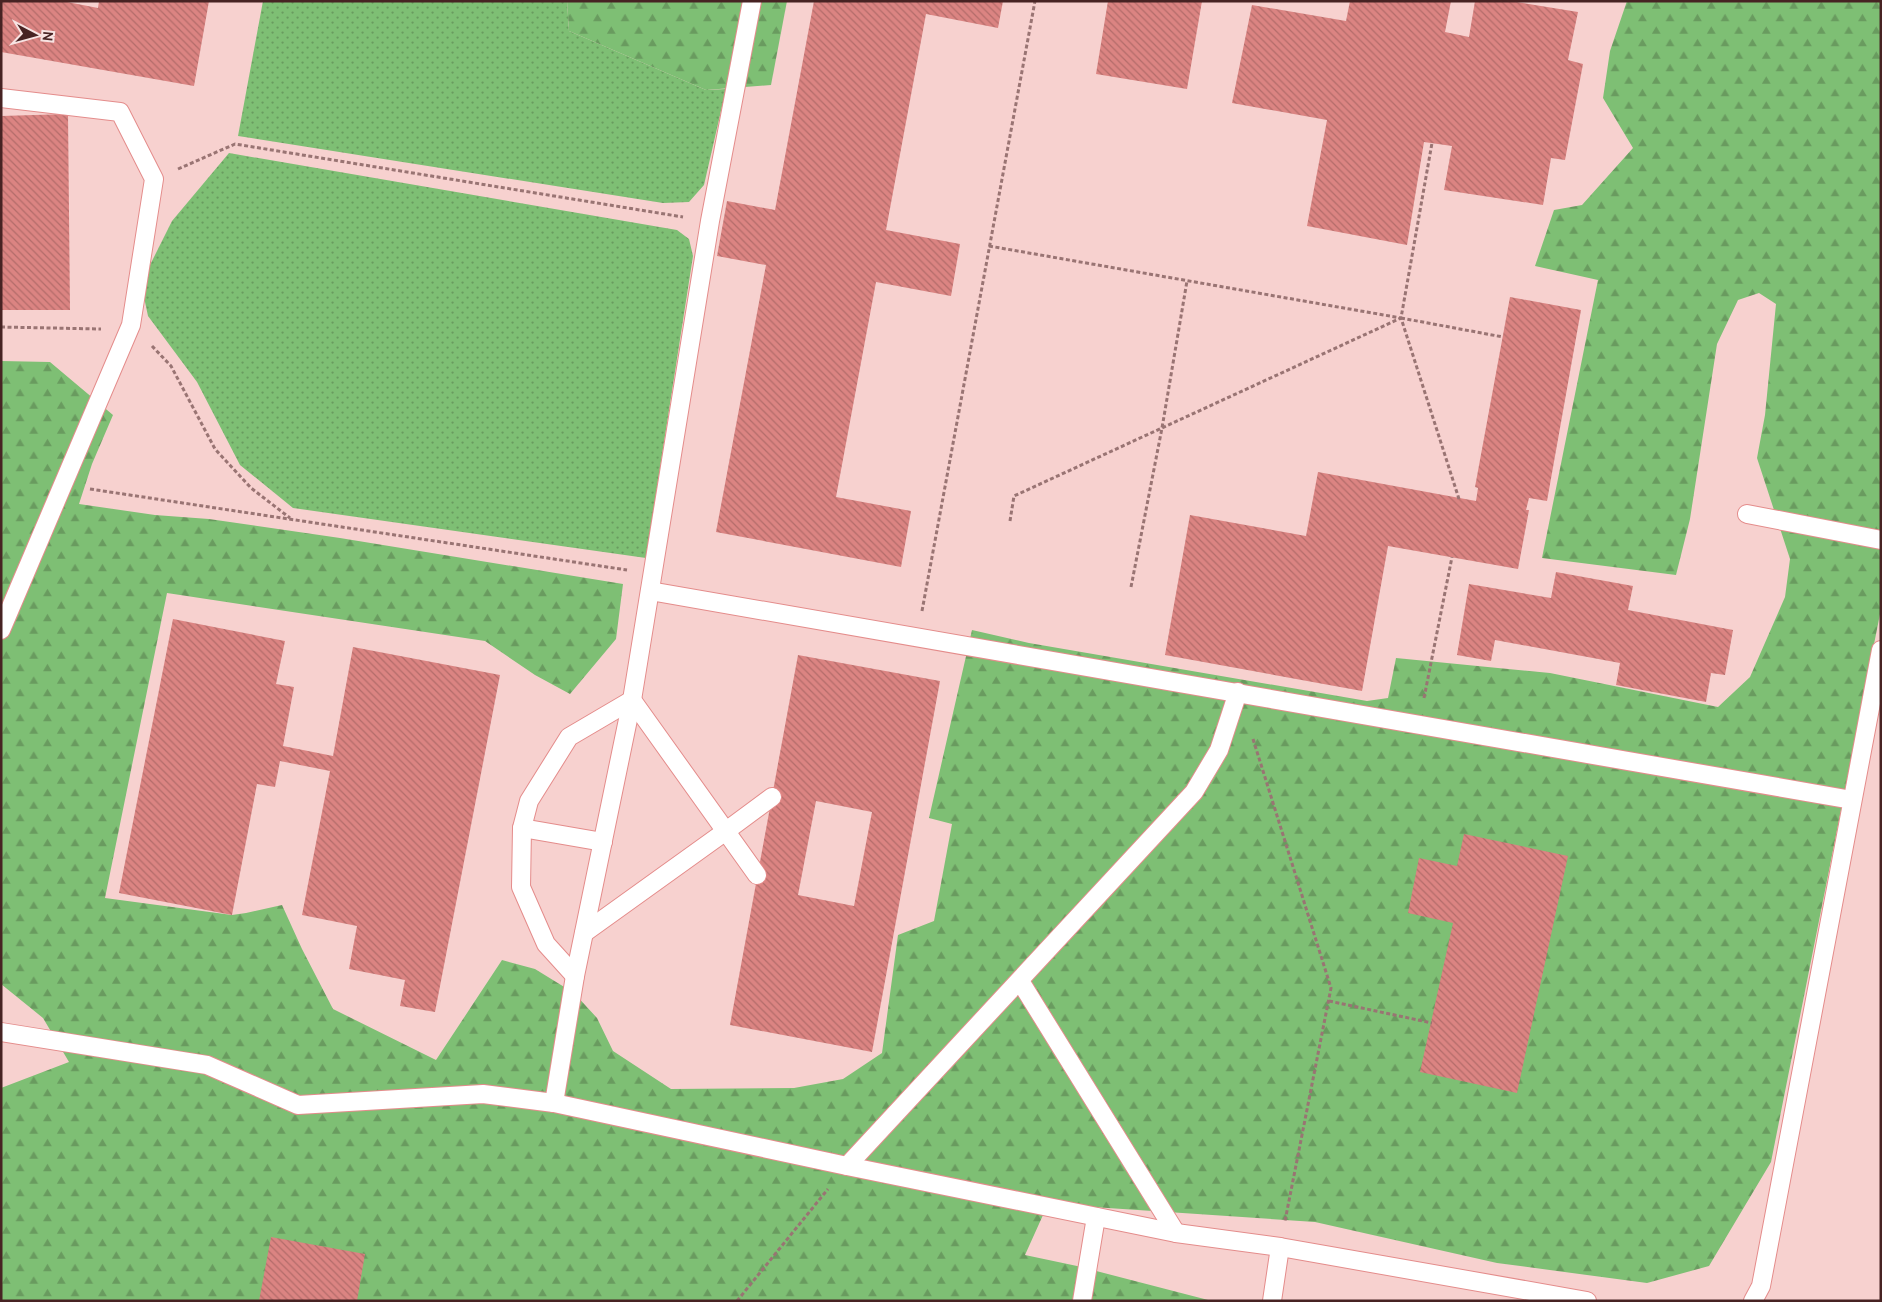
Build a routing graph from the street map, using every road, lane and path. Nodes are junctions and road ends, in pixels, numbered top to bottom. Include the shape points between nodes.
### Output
1 (752, 1) edge
2 (1036, 1) edge
3 (1, 98) edge
4 (1432, 143) dead end
5 (154, 179) junction
6 (710, 221) junction
7 (989, 246) junction
8 (1187, 281) junction
9 (1401, 318) junction
10 (1, 327) edge
11 (130, 327) junction
12 (1503, 337) dead end
13 (1162, 428) junction
14 (62, 485) junction
15 (1460, 499) dead end
16 (1747, 514) dead end
17 (291, 518) junction
18 (1010, 521) dead end
19 (1881, 540) edge
20 (1452, 557) dead end
21 (652, 583) junction
22 (1131, 587) dead end
23 (1, 630) edge
24 (917, 636) junction
25 (1881, 650) edge
26 (1238, 692) junction
27 (632, 700) junction
28 (1419, 724) junction
29 (772, 797) dead end
30 (1852, 800) junction
31 (522, 828) junction
32 (726, 832) junction
33 (603, 842) junction
34 (758, 875) dead end
35 (584, 932) junction
36 (575, 976) junction
37 (1020, 981) junction
38 (1329, 1001) junction
39 (1432, 1023) dead end
40 (1, 1032) edge
41 (554, 1103) junction
42 (847, 1166) junction
43 (1096, 1217) junction
44 (1176, 1233) junction
45 (1280, 1247) junction
46 (737, 1301) edge
47 (1082, 1301) edge
48 (1272, 1301) edge
49 (1587, 1301) edge
50 (1753, 1301) edge

1 - 6 lane
2 - 7 path
3 - 5 lane via 120,112
4 - 9 path
5 - 6 path via 235,144
5 - 11 lane
6 - 21 lane
7 - 8 path
7 - 24 path
8 - 9 path
8 - 13 path
9 - 12 path
9 - 13 path
9 - 15 path
10 - 11 path
11 - 14 lane
11 - 17 path via 170,366 216,449 252,488
13 - 18 path via 1014,496
13 - 22 path
14 - 17 path
14 - 23 lane
16 - 19 lane
17 - 21 path
20 - 28 path
21 - 24 lane
21 - 27 lane
24 - 26 lane
25 - 30 lane
26 - 28 lane
26 - 37 lane via 1219,750 1194,792
26 - 38 path via 1331,988
27 - 31 lane via 570,737 529,801
27 - 32 lane
27 - 33 lane
28 - 30 lane
29 - 32 lane
30 - 50 lane via 1761,1286
31 - 33 lane
31 - 36 lane via 521,886 546,944
32 - 34 lane
32 - 35 lane
33 - 35 lane
35 - 36 lane
36 - 41 lane
37 - 42 lane
37 - 44 lane
38 - 39 path
38 - 45 path
40 - 41 lane via 207,1065 298,1105 483,1094
41 - 42 lane
42 - 43 lane
42 - 46 path
43 - 44 lane
43 - 47 lane
44 - 45 lane
45 - 48 lane
45 - 49 lane

